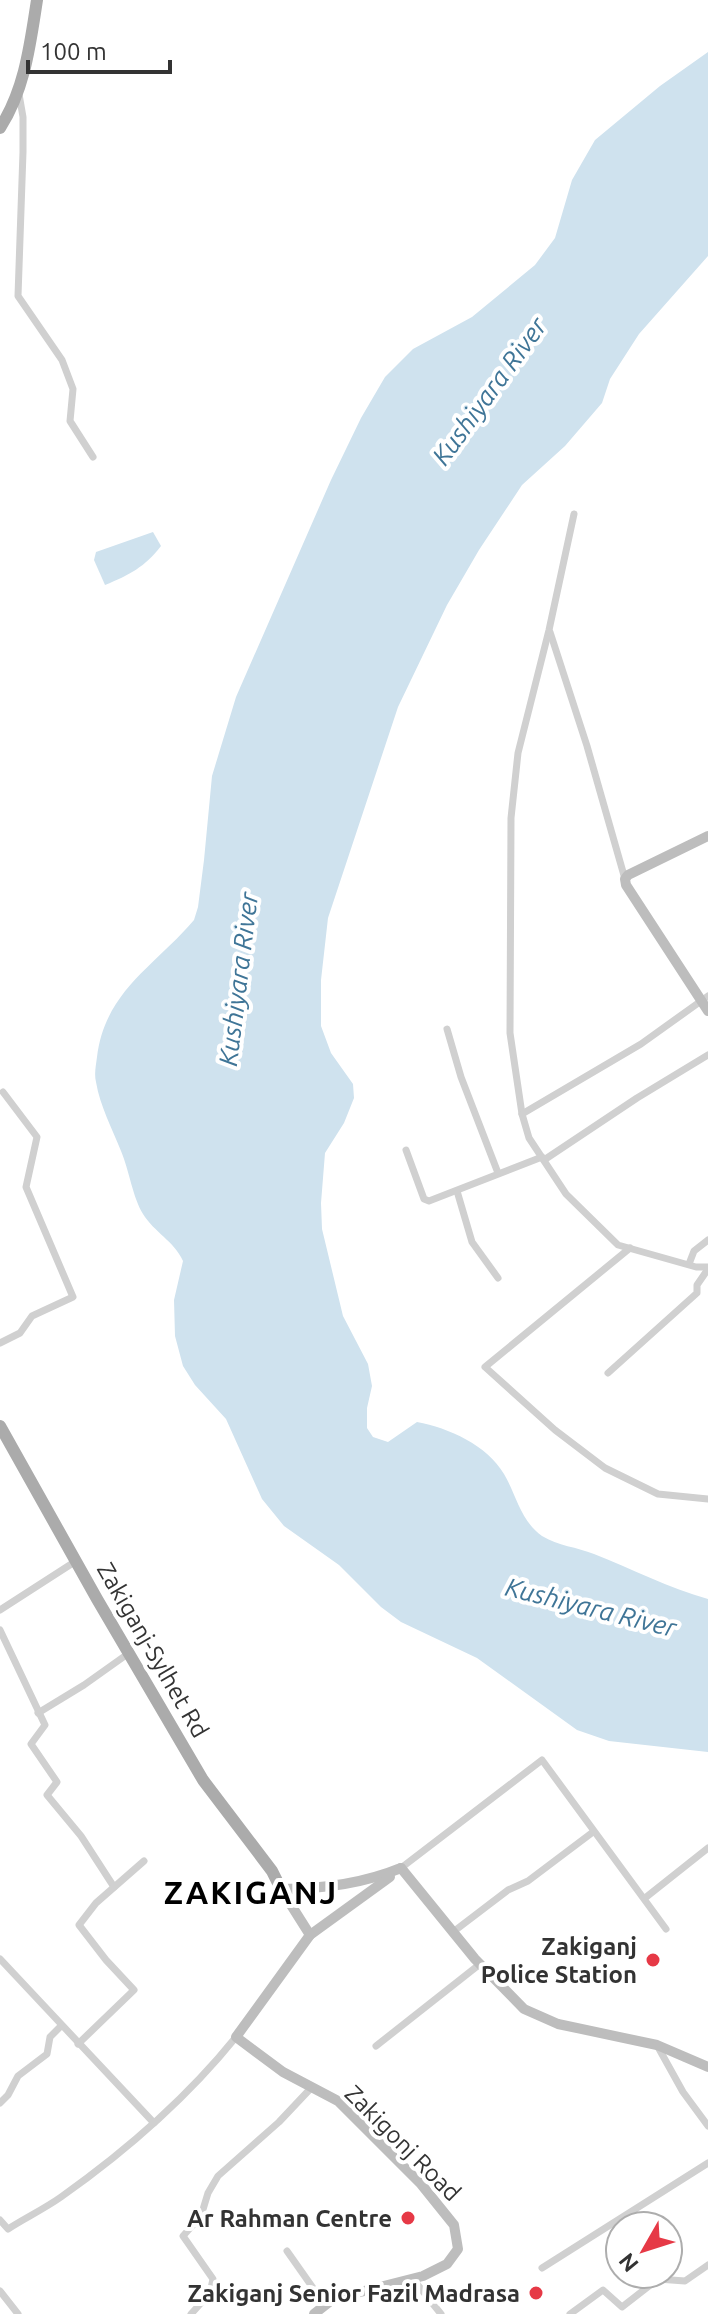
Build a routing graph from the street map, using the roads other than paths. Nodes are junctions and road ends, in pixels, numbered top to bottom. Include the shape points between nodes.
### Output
1 (37, 0) edge
2 (19, 92) junction
3 (0, 128) edge
4 (93, 457) dead end
5 (574, 514) dead end
6 (549, 630) junction
7 (708, 836) edge
8 (625, 879) junction
9 (706, 1003) edge
10 (447, 1029) dead end
11 (708, 1055) edge
12 (3, 1092) dead end
13 (522, 1114) junction
14 (406, 1150) dead end
15 (543, 1158) junction
16 (498, 1173) junction
17 (457, 1191) junction
18 (708, 1240) edge
19 (630, 1248) junction
20 (689, 1264) junction
21 (708, 1268) edge
22 (498, 1278) dead end
23 (0, 1343) edge
24 (608, 1373) dead end
25 (0, 1426) edge
26 (708, 1489) edge
27 (705, 1498) edge
28 (76, 1561) junction
29 (0, 1610) edge
30 (0, 1630) edge
31 (129, 1653) junction
32 (38, 1713) junction
33 (593, 1832) junction
34 (708, 1848) edge
35 (144, 1861) dead end
36 (401, 1868) junction
37 (114, 1887) junction
38 (281, 1889) junction
39 (645, 1898) junction
40 (666, 1929) dead end
41 (453, 1932) junction
42 (310, 1935) junction
43 (0, 1959) edge
44 (480, 1964) junction
45 (61, 2026) junction
46 (236, 2037) junction
47 (78, 2044) junction
48 (657, 2045) junction
49 (376, 2046) dead end
50 (708, 2067) edge
51 (312, 2087) junction
52 (0, 2103) edge
53 (154, 2123) junction
54 (708, 2126) edge
55 (708, 2163) edge
56 (0, 2220) edge
57 (287, 2251) dead end
58 (708, 2265) edge
59 (542, 2268) dead end
60 (413, 2279) junction
61 (0, 2291) edge
62 (325, 2305) junction
63 (18, 2314) edge
64 (191, 2314) edge
65 (314, 2314) edge
66 (441, 2314) edge
67 (570, 2314) edge

1 - 2 main road
2 - 3 main road
2 - 4 street via 23,152 18,296 62,360 73,389 70,421
5 - 6 street
6 - 8 street
6 - 13 street via 518,753 511,818 510,1033
7 - 8 street
8 - 9 street
9 - 13 street
10 - 16 street
11 - 15 street
12 - 23 street via 37,1137 26,1187 73,1297 32,1316 20,1333
13 - 15 street via 529,1138
14 - 17 street via 424,1199
15 - 16 street
15 - 19 street via 566,1194 618,1245
16 - 17 street
17 - 22 street via 472,1242
18 - 20 street via 694,1251
19 - 20 street
19 - 27 street via 485,1367 605,1468 658,1494
20 - 21 street
21 - 24 street via 697,1293
25 - 28 main road, Zakiganj-Sylhet Rd
26 - 27 street
28 - 29 street
28 - 31 main road, Zakiganj-Sylhet Rd
30 - 32 street
31 - 32 street
31 - 38 main road, Zakiganj-Sylhet Rd via 203,1780
32 - 37 street via 45,1725 31,1744 57,1782 47,1795
33 - 36 street via 542,1760
33 - 39 street
33 - 41 street
34 - 39 street
35 - 37 street
36 - 38 street via 359,1882
36 - 41 street
36 - 42 street
37 - 47 street via 79,1925 134,1990
38 - 42 street
39 - 40 street
41 - 44 street
42 - 46 street
43 - 45 street
44 - 48 street via 524,2009 558,2024
44 - 49 street
45 - 47 street
45 - 52 street via 50,2037 47,2054 18,2076
46 - 51 street, Zakigonj Road
46 - 53 street
47 - 53 street
48 - 50 street
48 - 54 street
51 - 60 street, Zakigonj Road via 338,2101 454,2225 458,2249 447,2264
51 - 64 street via 218,2176 201,2216 183,2236 213,2279 210,2293
53 - 56 street via 58,2199 8,2229
55 - 59 street
57 - 62 street
58 - 67 street via 685,2281 658,2279 622,2307 603,2290
60 - 62 street, Zakigonj Road
60 - 66 street
61 - 63 street
62 - 65 street, Zakigonj Road

